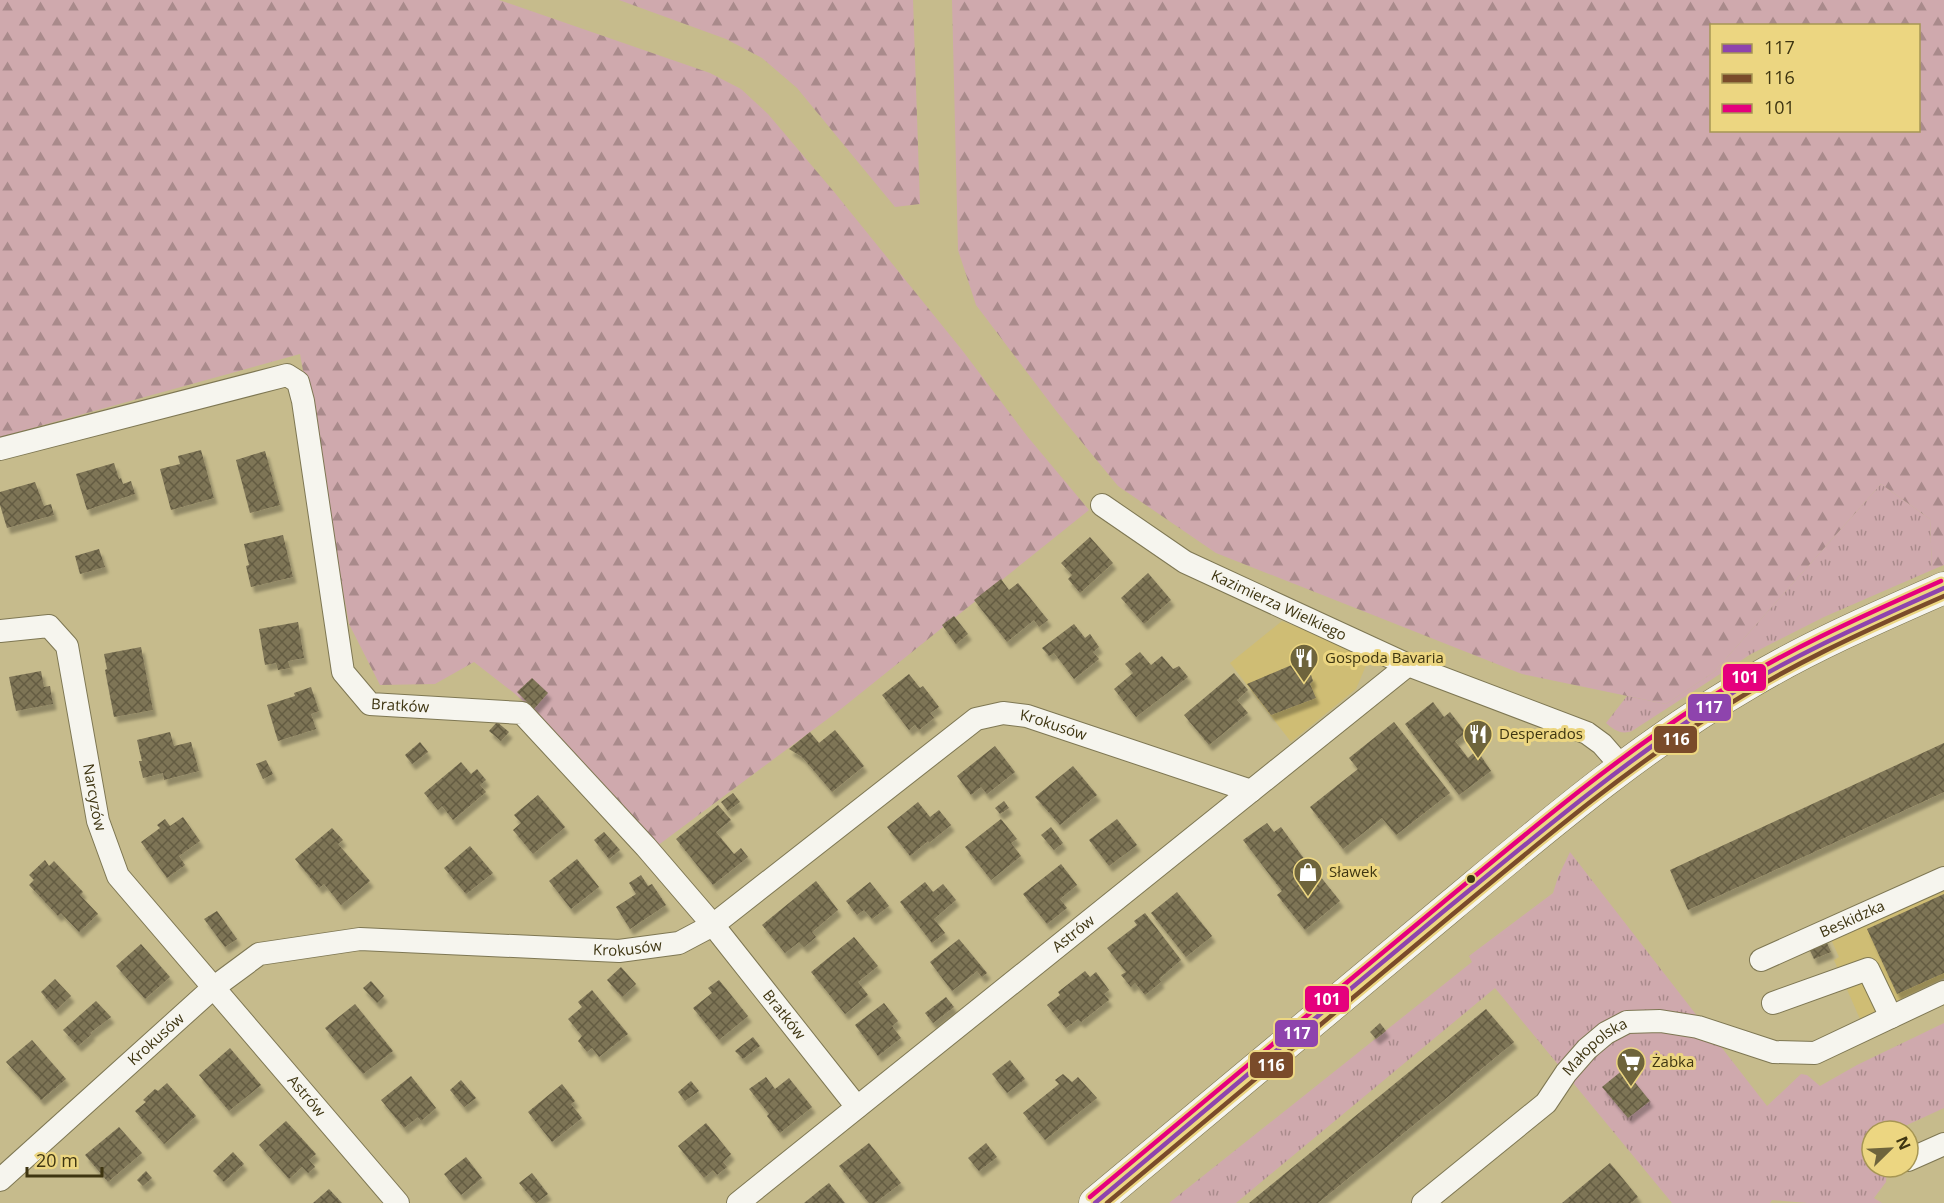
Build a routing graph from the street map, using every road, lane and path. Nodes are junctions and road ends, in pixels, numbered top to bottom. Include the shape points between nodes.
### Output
1 (0, 448) edge
2 (1102, 505) dead end
3 (1944, 588) edge
4 (0, 631) edge
5 (1408, 665) junction
6 (1623, 768) junction
7 (1251, 791) junction
8 (1944, 878) edge
9 (713, 925) junction
10 (1761, 960) dead end
11 (213, 988) junction
12 (1944, 992) edge
13 (1773, 1003) dead end
14 (1891, 1017) junction
15 (857, 1107) junction
16 (1944, 1144) edge
17 (1920, 1155) edge
18 (0, 1180) edge
19 (398, 1203) edge
20 (738, 1203) edge
21 (1095, 1203) edge
22 (1423, 1203) edge

1 - 9 street, Bratków via 287,375 298,382 343,672 370,704 522,713
2 - 5 street, Kazimierza Wielkiego via 1185,562
3 - 6 main road via 1793,658 1685,723
4 - 11 street, Narcyzów via 49,626 67,646 98,821 118,876
5 - 6 street, Kazimierza Wielkiego via 1587,733
5 - 7 street, Astrów
6 - 21 main road via 1482,880
7 - 9 street, Krokusów via 1027,716 1003,712 976,719
7 - 15 street, Astrów
8 - 10 street, Beskidzka
9 - 11 street, Krokusów via 679,943 619,951 360,939 259,954
9 - 15 street, Bratków
11 - 18 street, Krokusów
11 - 19 street, Astrów
12 - 14 street
13 - 14 street via 1868,969
14 - 22 street, Małopolska via 1815,1053 1773,1052 1698,1027 1660,1021 1628,1022 1587,1049 1546,1103
15 - 20 street, Astrów
16 - 17 street

